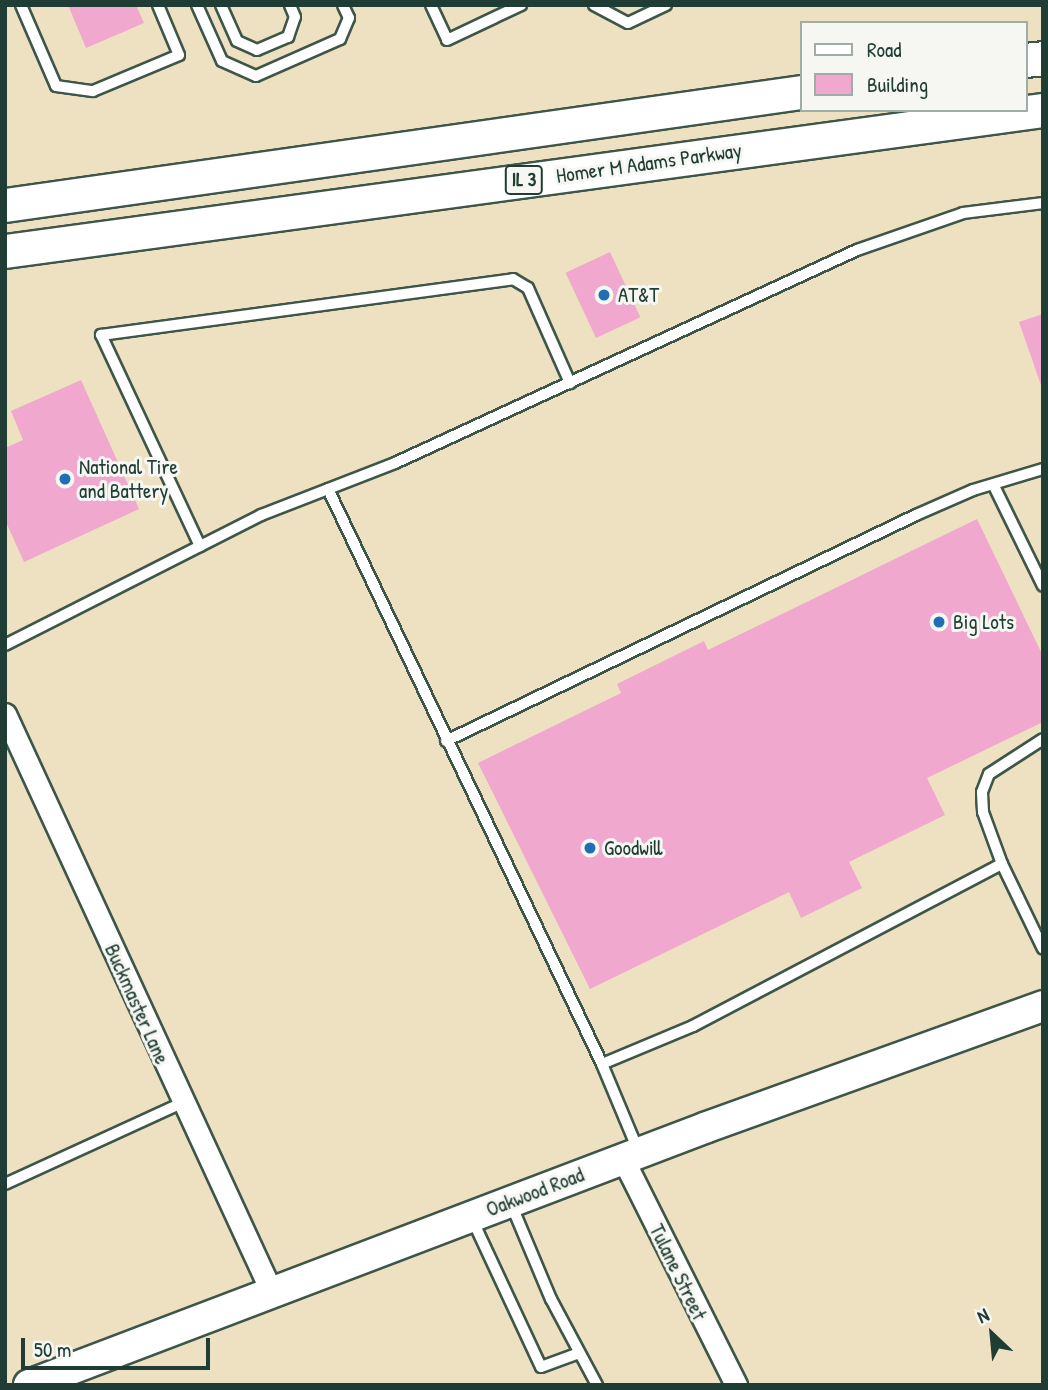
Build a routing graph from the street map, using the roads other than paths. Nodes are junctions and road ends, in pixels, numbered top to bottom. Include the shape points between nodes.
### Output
1 (21, 5) edge
2 (158, 5) edge
3 (197, 5) edge
4 (221, 5) edge
5 (290, 5) edge
6 (343, 5) edge
7 (431, 5) edge
8 (521, 5) edge
9 (594, 5) edge
10 (666, 5) edge
11 (800, 92) edge
12 (1043, 110) edge
13 (1043, 203) edge
14 (5, 205) edge
15 (5, 251) edge
16 (570, 383) junction
17 (1043, 469) edge
18 (994, 486) junction
19 (328, 489) junction
20 (200, 545) junction
21 (1043, 586) edge
22 (5, 645) edge
23 (5, 714) edge
24 (1043, 739) edge
25 (446, 741) junction
26 (1002, 864) junction
27 (1043, 949) edge
28 (1043, 1006) edge
29 (602, 1064) junction
30 (182, 1103) junction
31 (631, 1156) junction
32 (5, 1184) edge
33 (510, 1202) junction
34 (471, 1217) junction
35 (272, 1293) junction
36 (579, 1353) junction
37 (35, 1384) edge
38 (597, 1385) edge
39 (736, 1385) edge

1 - 2 lane via 56,86 93,91 179,55
3 - 6 lane via 222,61 256,76 340,39 349,18
4 - 5 lane via 237,41 257,50 288,37 295,17
7 - 8 lane via 447,40
9 - 10 lane via 628,23
11 - 14 main road, IL 3
12 - 15 main road, Homer M Adams Parkway / IL 3
13 - 16 lane via 924,223
16 - 19 lane
16 - 20 lane via 528,288 513,279 101,335
17 - 18 lane
18 - 21 lane
18 - 25 lane via 973,490 916,515
19 - 20 lane via 261,514
19 - 25 lane
20 - 22 lane
23 - 30 street, Buckmaster Lane
24 - 26 lane via 989,774 982,792 983,812
25 - 29 lane
26 - 27 lane
26 - 29 lane via 694,1026
28 - 31 street, Oakwood Road
29 - 31 lane
30 - 32 lane
30 - 35 street, Buckmaster Lane
31 - 33 street, Oakwood Road
31 - 39 street, Tulane Street
33 - 34 street, Oakwood Road
33 - 36 lane
34 - 35 street, Oakwood Road
34 - 36 lane via 541,1367
35 - 37 street, Oakwood Road
36 - 38 lane

